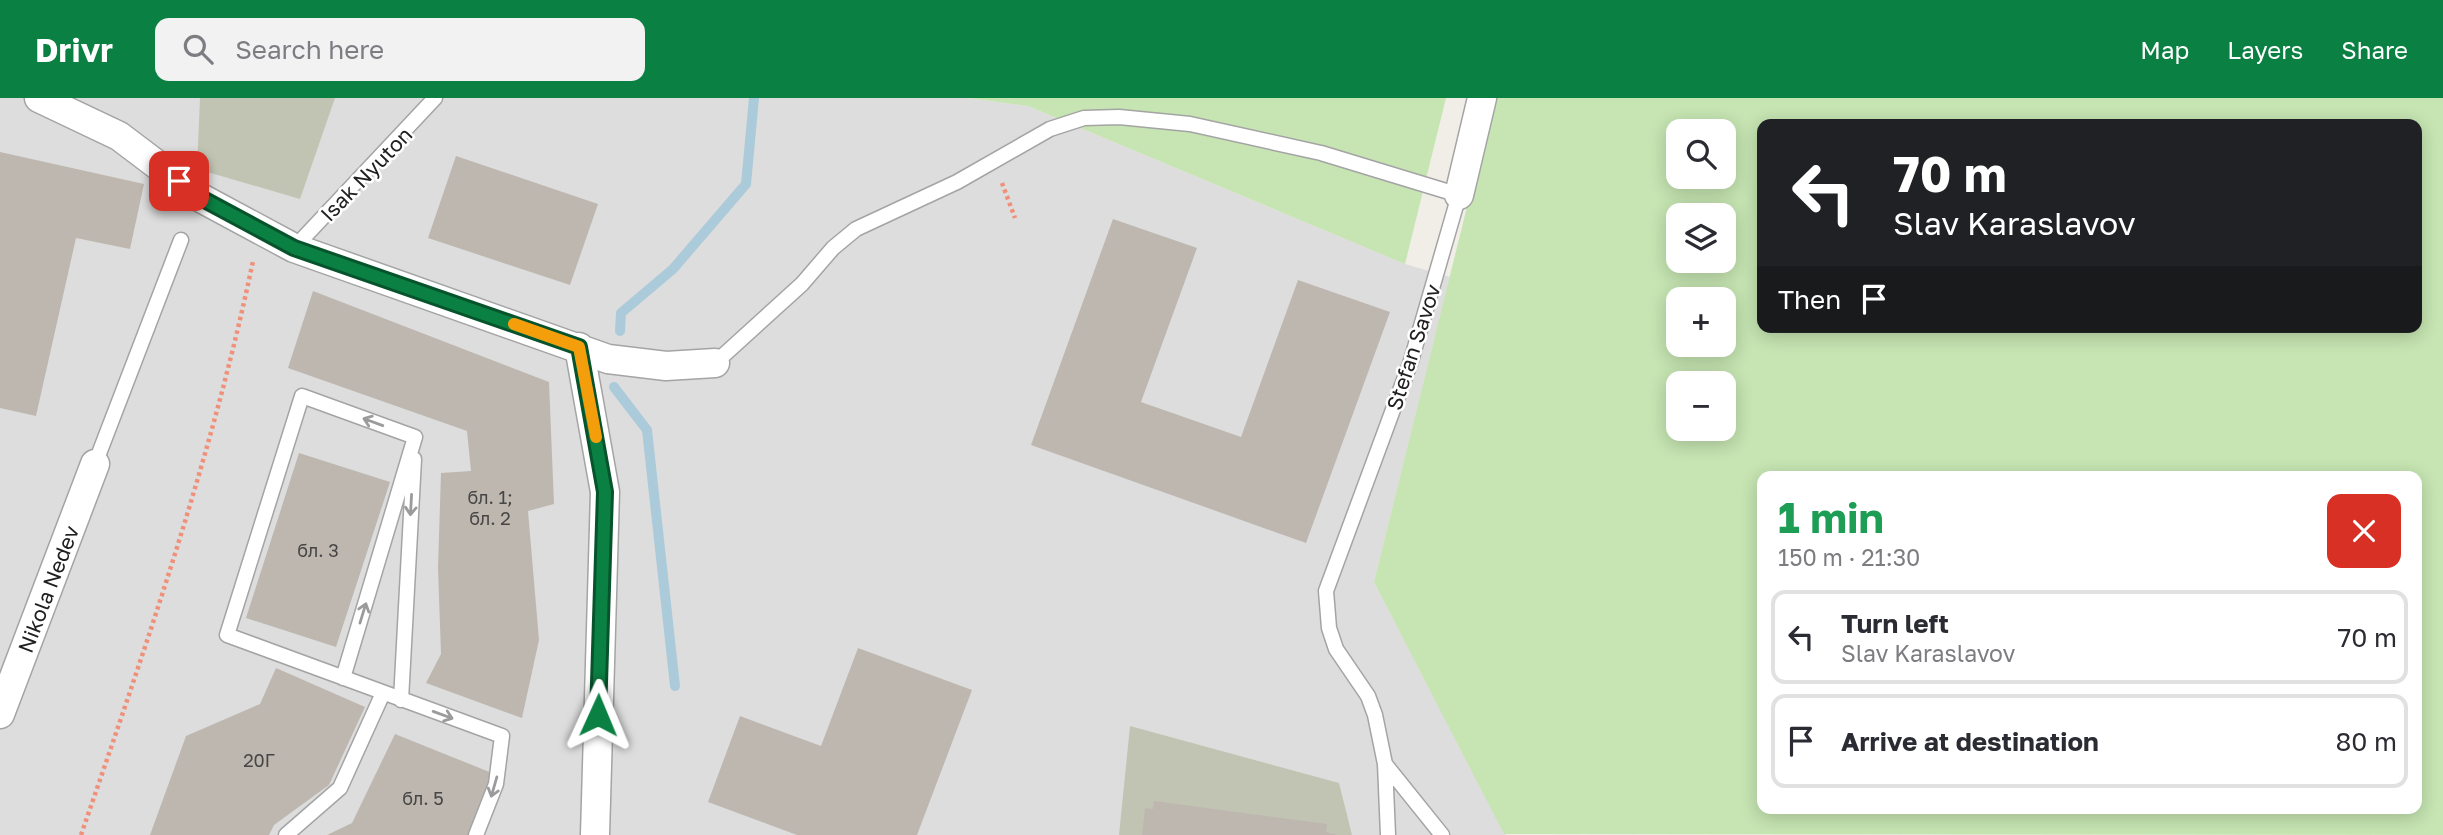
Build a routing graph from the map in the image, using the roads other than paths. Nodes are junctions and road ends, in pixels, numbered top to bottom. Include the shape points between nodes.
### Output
1 (39, 98) edge
2 (435, 98) edge
3 (1482, 98) edge
4 (1459, 195) junction
5 (181, 240) dead end
6 (294, 248) junction
7 (579, 347) junction
8 (715, 363) joint
9 (415, 437) junction
10 (95, 464) joint
11 (343, 678) junction
12 (383, 694) junction
13 (401, 700) junction
14 (0, 714) edge
15 (1385, 764) junction
16 (286, 835) edge
17 (476, 835) edge
18 (595, 835) edge
19 (1388, 835) edge
20 (1442, 835) edge

1 - 6 street via 118,136 201,198
2 - 6 lane, Isak Nyuton
3 - 4 street, Stefan Savov
4 - 8 lane via 1321,153 1190,124 1084,118 1050,129 993,163 856,229
4 - 15 lane, Stefan Savov via 1411,361 1326,591 1336,649 1368,696
5 - 10 lane
6 - 7 street
7 - 8 street via 608,359 666,366
7 - 18 street via 605,492
11 -> 9 lane
9 -> 11 lane via 302,396 228,635
9 -> 13 lane
10 - 14 street, Nikola Nedev
11 - 12 lane
12 - 13 lane
12 - 16 lane via 340,788
13 -> 17 lane via 502,736 496,785
15 - 19 lane
15 - 20 lane

